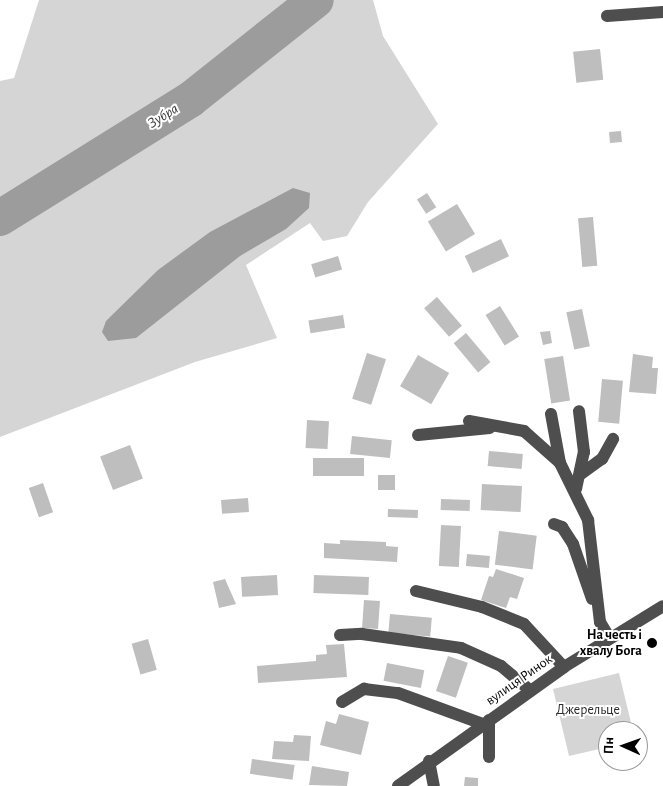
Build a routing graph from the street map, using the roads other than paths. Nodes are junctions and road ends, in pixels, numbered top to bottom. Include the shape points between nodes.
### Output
1 (663, 12) edge
2 (608, 16) dead end
3 (579, 411) dead end
4 (551, 414) dead end
5 (469, 421) dead end
6 (500, 426) junction
7 (418, 435) dead end
8 (613, 439) dead end
9 (560, 462) junction
10 (581, 474) junction
11 (576, 489) junction
12 (554, 524) dead end
13 (416, 591) dead end
14 (663, 606) edge
15 (600, 622) junction
16 (340, 635) dead end
17 (609, 637) junction
18 (564, 667) junction
19 (530, 690) junction
20 (340, 697) dead end
21 (486, 722) junction
22 (489, 758) dead end
23 (430, 762) junction
24 (398, 786) edge
25 (433, 786) edge

1 - 2 street
3 - 10 street via 584,452
4 - 9 street
5 - 6 street
6 - 7 street
6 - 9 street via 524,431
8 - 10 street via 602,459
9 - 11 street
10 - 11 street
11 - 15 street via 588,520
12 - 15 street via 562,527 573,544
13 - 18 street via 482,607 524,624
14 - 17 street, вулиця Ринок
15 - 17 street
16 - 19 street via 362,634 461,648 501,666
17 - 18 street, вулиця Ринок
18 - 19 street, вулиця Ринок
19 - 21 street, вулиця Ринок
20 - 21 street via 360,691 415,697
21 - 22 street
21 - 23 street, вулиця Ринок
23 - 24 street, вулиця Ринок
23 - 25 street

